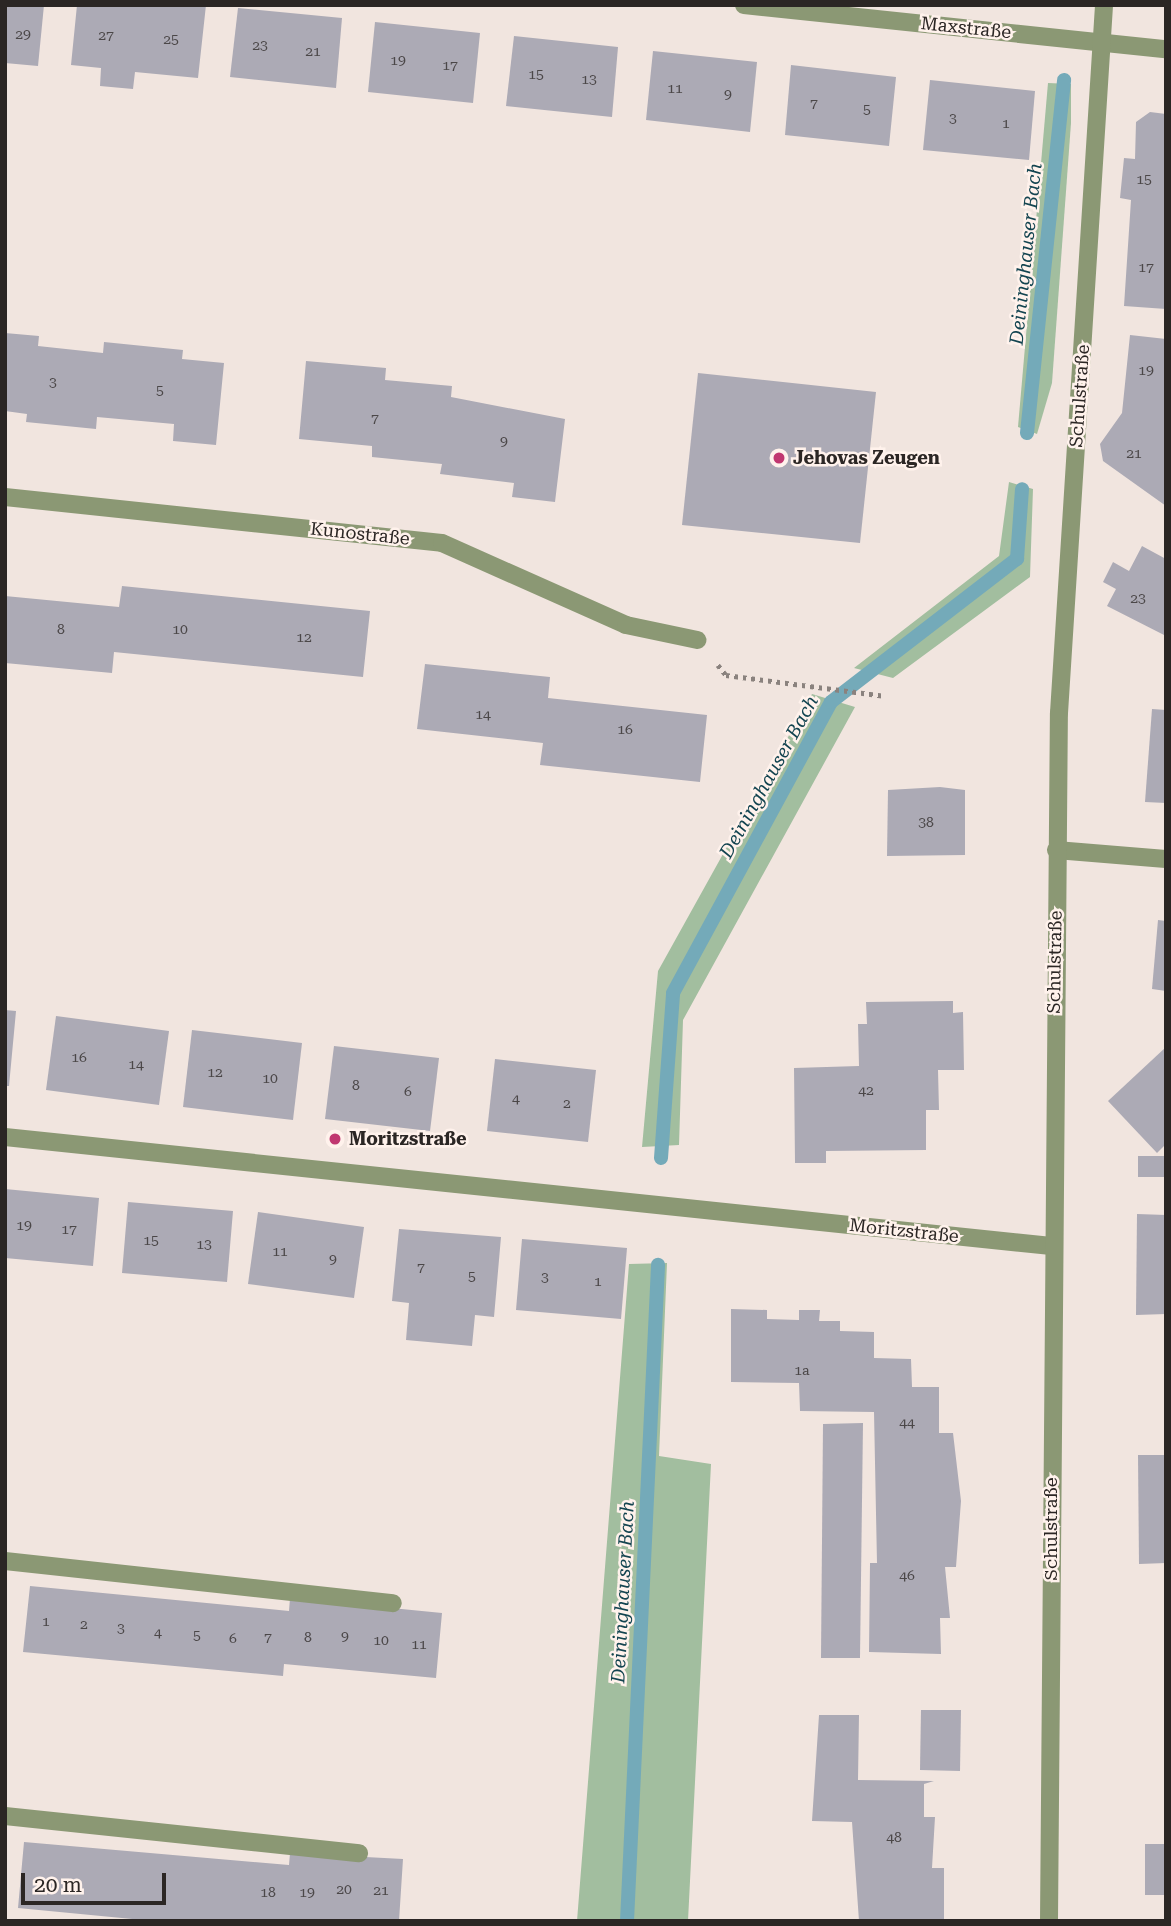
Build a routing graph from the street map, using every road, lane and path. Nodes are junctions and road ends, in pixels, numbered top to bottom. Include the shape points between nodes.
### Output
1 (744, 5) edge
2 (1104, 5) edge
3 (1105, 43) junction
4 (1166, 49) edge
5 (5, 497) edge
6 (696, 640) joint
7 (886, 696) dead end
8 (1056, 850) junction
9 (1166, 859) edge
10 (5, 1137) edge
11 (1051, 1246) junction
12 (5, 1561) edge
13 (393, 1603) dead end
14 (5, 1816) edge
15 (359, 1853) dead end
16 (1049, 1921) edge

1 - 3 street, Maxstraße
2 - 3 street, Schulstraße
3 - 4 street, Maxstraße
3 - 8 street, Schulstraße via 1061,674
5 - 6 street, Kunostraße via 442,543 626,625
6 - 7 path via 726,675
8 - 9 street
8 - 11 street, Schulstraße
10 - 11 street, Moritzstraße
11 - 16 street, Schulstraße
12 - 13 street
14 - 15 street

